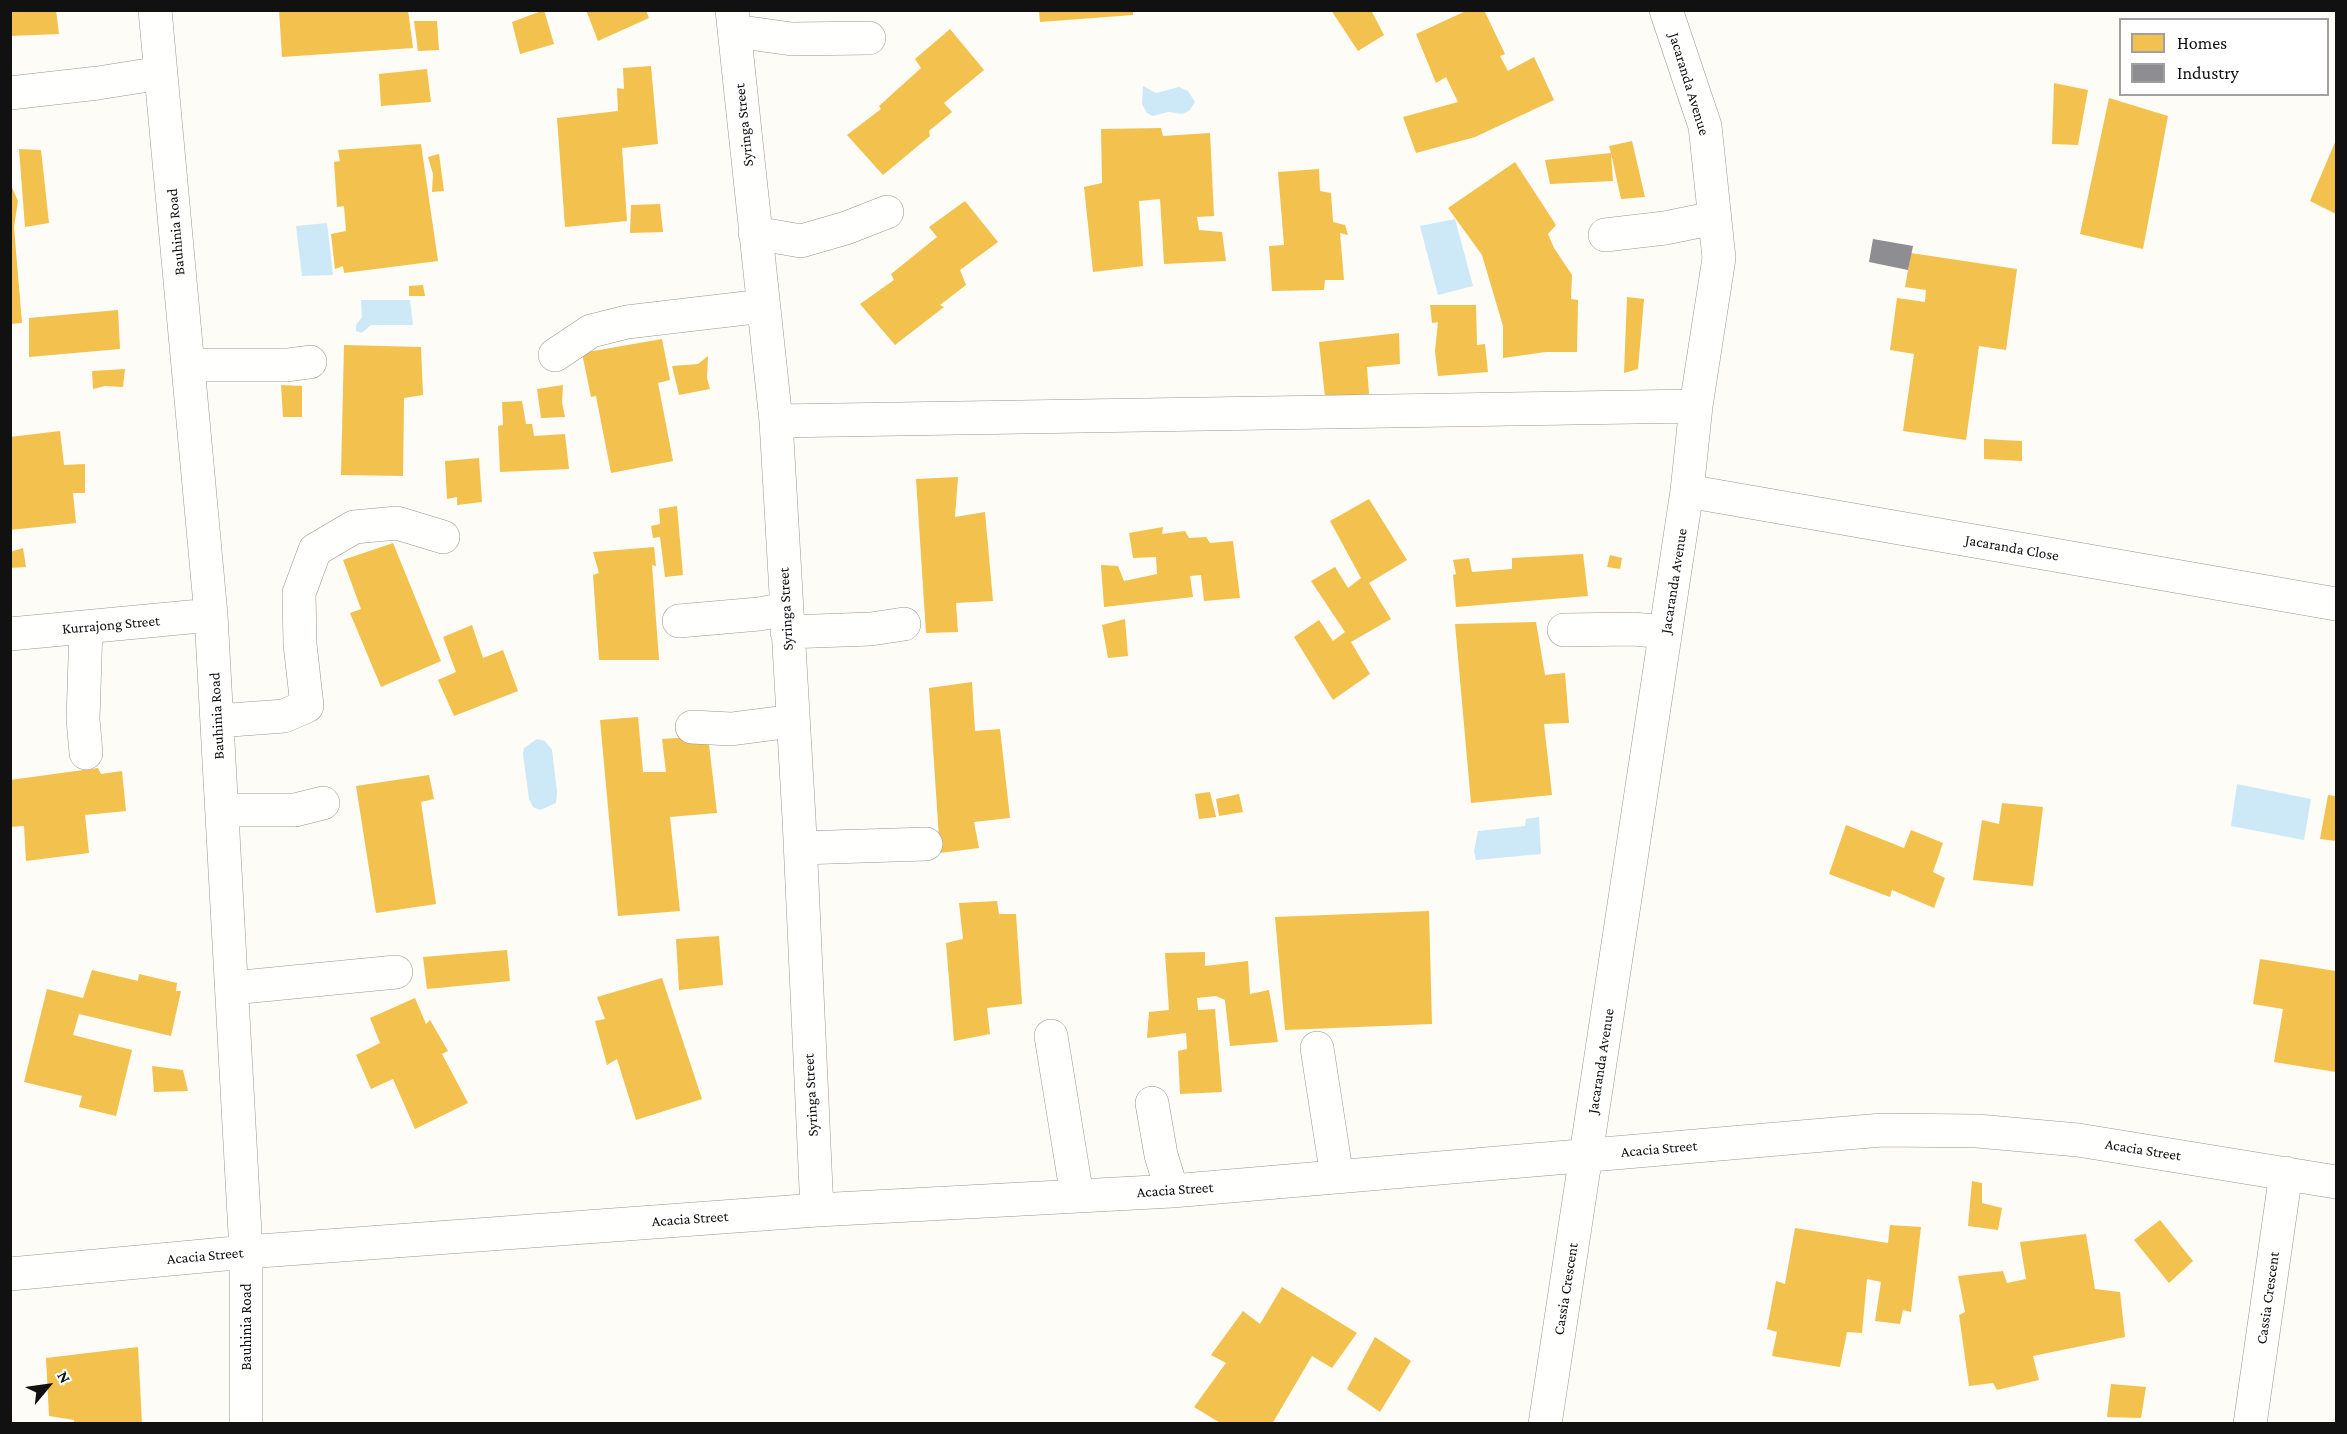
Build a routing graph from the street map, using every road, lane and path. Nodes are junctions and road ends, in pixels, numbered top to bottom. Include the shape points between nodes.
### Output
1 (155, 10) edge
2 (1666, 10) edge
3 (733, 21) edge
4 (869, 38) dead end
5 (161, 73) junction
6 (10, 93) edge
7 (887, 212) dead end
8 (1714, 218) junction
9 (755, 233) junction
10 (1605, 235) dead end
11 (763, 306) junction
12 (555, 355) dead end
13 (310, 362) dead end
14 (188, 365) junction
15 (1696, 406) junction
16 (776, 421) junction
17 (1687, 491) junction
18 (443, 537) dead end
19 (2337, 604) edge
20 (211, 615) junction
21 (679, 621) dead end
22 (787, 621) junction
23 (904, 624) dead end
24 (86, 627) junction
25 (1564, 630) dead end
26 (10, 634) edge
27 (1665, 636) junction
28 (217, 721) junction
29 (793, 721) junction
30 (692, 726) dead end
31 (86, 753) dead end
32 (323, 803) dead end
33 (222, 810) junction
34 (926, 844) dead end
35 (800, 848) junction
36 (396, 972) dead end
37 (232, 988) junction
38 (1051, 1036) dead end
39 (1317, 1047) dead end
40 (1152, 1102) dead end
41 (1587, 1155) junction
42 (2286, 1173) junction
43 (1337, 1177) junction
44 (2337, 1182) edge
45 (1172, 1191) junction
46 (1077, 1196) junction
47 (817, 1210) junction
48 (246, 1252) junction
49 (10, 1274) edge
50 (246, 1424) edge
51 (1545, 1424) edge
52 (2250, 1424) edge

1 - 5 street, Bauhinia Road
2 - 8 street, Jacaranda Avenue via 1706,126
3 - 4 street via 792,39
3 - 9 street, Syringa Street
5 - 6 street
5 - 14 street, Bauhinia Road
7 - 9 street via 801,241
8 - 10 street
8 - 15 street, Jacaranda Avenue via 1719,258
9 - 11 street, Syringa Street
11 - 12 street via 618,324 591,331
11 - 16 street, Syringa Street
13 - 14 street
14 - 20 street, Bauhinia Road
15 - 16 street
15 - 17 street, Jacaranda Avenue
16 - 22 street, Syringa Street
17 - 19 street, Jacaranda Close
17 - 27 street, Jacaranda Avenue
18 - 28 street via 397,523 354,527 315,550 299,593 307,706 284,716
20 - 24 street, Kurrajong Street
20 - 28 street, Bauhinia Road
21 - 22 street via 759,614
22 - 23 street via 871,629
22 - 29 street, Syringa Street
24 - 26 street, Kurrajong Street
24 - 31 street
25 - 27 street via 1633,629
27 - 41 street, Jacaranda Avenue
28 - 33 street, Bauhinia Road
29 - 30 street via 731,729
29 - 35 street, Syringa Street
32 - 33 street via 295,810
33 - 37 street, Bauhinia Road
34 - 35 street
35 - 47 street, Syringa Street
36 - 37 street
37 - 48 street, Bauhinia Road
38 - 46 street
39 - 43 street
40 - 45 street
41 - 42 street, Acacia Street via 1882,1130 1977,1131 2078,1140
41 - 43 street, Acacia Street
41 - 51 street, Cassia Crescent
42 - 44 street, Acacia Street
42 - 52 street, Cassia Crescent
43 - 45 street, Acacia Street
45 - 46 street, Acacia Street
46 - 47 street, Acacia Street
47 - 48 street, Acacia Street
48 - 49 street, Acacia Street
48 - 50 street, Bauhinia Road

